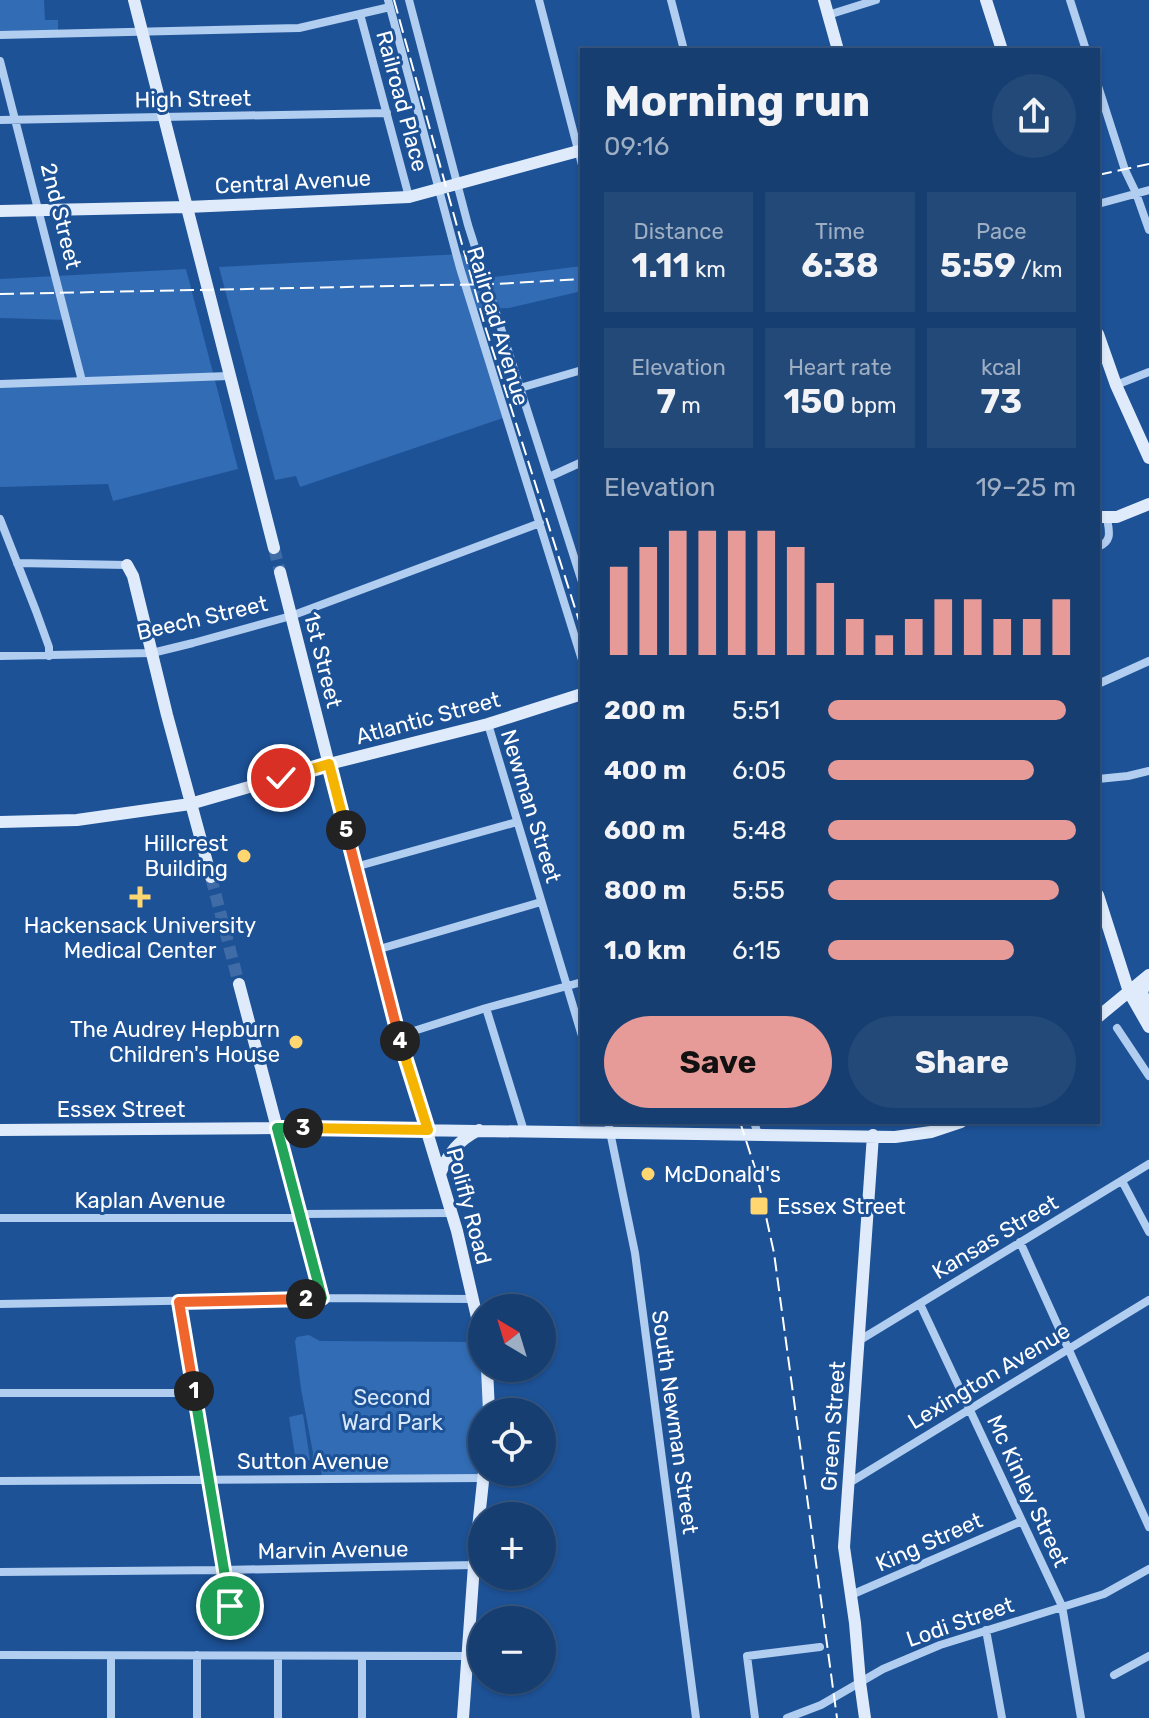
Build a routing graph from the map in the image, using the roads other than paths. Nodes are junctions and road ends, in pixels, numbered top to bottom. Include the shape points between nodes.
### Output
1 (134, 0) edge
2 (409, 0) edge
3 (539, 0) edge
4 (671, 0) edge
5 (824, 0) edge
6 (876, 0) edge
7 (986, 0) edge
8 (1070, 0) edge
9 (389, 4) edge
10 (360, 14) junction
11 (828, 15) junction
12 (142, 32) junction
13 (0, 35) edge
14 (683, 48) edge
15 (837, 48) edge
16 (1001, 48) edge
17 (1085, 48) edge
18 (0, 61) edge
19 (1100, 92) edge
20 (387, 113) junction
21 (164, 117) junction
22 (0, 120) edge
23 (15, 120) junction
24 (580, 150) edge
25 (458, 182) junction
26 (438, 188) junction
27 (1149, 190) edge
28 (1136, 193) junction
29 (409, 197) junction
30 (1100, 203) edge
31 (187, 207) junction
32 (38, 210) junction
33 (0, 211) edge
34 (1149, 230) edge
35 (1100, 340) edge
36 (580, 371) edge
37 (1149, 372) edge
38 (229, 376) junction
39 (82, 381) junction
40 (0, 384) edge
41 (1116, 385) junction
42 (520, 388) junction
43 (1149, 458) edge
44 (580, 463) edge
45 (549, 477) junction
46 (1149, 504) edge
47 (1102, 518) edge
48 (0, 519) edge
49 (540, 523) junction
50 (1101, 546) edge
51 (274, 548) tunnel mouth
52 (578, 554) edge
53 (17, 563) junction
54 (127, 565) joint
55 (280, 572) tunnel mouth
56 (291, 616) junction
57 (152, 653) junction
58 (580, 653) edge
59 (0, 656) edge
60 (49, 656) junction
61 (1149, 661) edge
62 (1100, 683) edge
63 (580, 695) edge
64 (488, 724) junction
65 (329, 764) junction
66 (1149, 771) edge
67 (1100, 779) edge
68 (190, 804) junction
69 (0, 822) edge
70 (517, 822) junction
71 (355, 867) junction
72 (211, 877) tunnel mouth
73 (541, 902) junction
74 (1100, 903) edge
75 (376, 950) junction
76 (1149, 975) edge
77 (580, 983) edge
78 (239, 984) tunnel mouth
79 (567, 986) junction
80 (1129, 992) junction
81 (486, 1008) junction
82 (1100, 1015) edge
83 (1149, 1016) edge
84 (1149, 1027) edge
85 (1117, 1028) dead end
86 (580, 1029) edge
87 (398, 1036) junction
88 (1149, 1076) edge
89 (956, 1124) edge
90 (610, 1127) edge
91 (277, 1128) junction
92 (731, 1128) edge
93 (756, 1128) edge
94 (0, 1130) edge
95 (428, 1130) junction
96 (479, 1130) junction
97 (524, 1131) junction
98 (873, 1135) junction
99 (1149, 1164) edge
100 (440, 1174) junction
101 (1122, 1181) junction
102 (451, 1213) junction
103 (299, 1216) junction
104 (0, 1218) edge
105 (1149, 1232) edge
106 (1020, 1242) junction
107 (471, 1294) edge
108 (322, 1298) junction
109 (468, 1299) edge
110 (1149, 1300) edge
111 (179, 1302) junction
112 (0, 1304) edge
113 (920, 1304) junction
114 (860, 1340) junction
115 (1068, 1349) junction
116 (0, 1393) edge
117 (194, 1393) junction
118 (969, 1409) junction
119 (468, 1475) edge
120 (209, 1480) junction
121 (0, 1481) edge
122 (849, 1483) junction
123 (1022, 1521) junction
124 (1149, 1527) edge
125 (468, 1565) edge
126 (1149, 1569) edge
127 (224, 1570) junction
128 (0, 1572) edge
129 (472, 1590) edge
130 (851, 1595) junction
131 (230, 1606) dead end
132 (1062, 1606) junction
133 (986, 1630) junction
134 (820, 1647) dead end
135 (0, 1655) edge
136 (197, 1655) junction
137 (467, 1656) junction
138 (1149, 1656) edge
139 (111, 1657) junction
140 (278, 1657) junction
141 (362, 1657) junction
142 (1114, 1675) dead end
143 (860, 1682) junction
144 (111, 1718) edge
145 (197, 1718) edge
146 (278, 1718) edge
147 (362, 1718) edge
148 (463, 1718) edge
149 (696, 1718) edge
150 (755, 1718) edge
151 (787, 1718) edge
152 (865, 1718) edge
153 (1002, 1718) edge
154 (1081, 1718) edge

1 - 12 street
2 - 25 street, Railroad Avenue
3 - 24 street
4 - 14 street
5 - 11 street
6 - 11 street
7 - 16 street
8 - 17 street
9 - 10 street
9 - 26 street, Railroad Avenue
10 - 12 street via 299,28
10 - 20 street, Railroad Place
11 - 15 street
12 - 13 street
12 - 21 street
18 - 23 street, 2nd Street
19 - 28 street
20 - 21 street, High Street
20 - 29 street, Railroad Place
21 - 23 street, High Street
21 - 31 street
22 - 23 street, High Street
23 - 32 street, 2nd Street
24 - 25 street, Central Avenue
25 - 26 street, Central Avenue
25 - 42 street, Railroad Avenue
26 - 29 street, Central Avenue
26 - 49 street, Railroad Avenue
27 - 28 street
28 - 30 street
28 - 34 street
29 - 31 street, Central Avenue
31 - 32 street, Central Avenue
31 - 38 street
32 - 33 street, Central Avenue
32 - 39 street, 2nd Street
35 - 41 street
36 - 42 street
37 - 41 street
38 - 39 street
38 - 51 street
39 - 40 street
41 - 43 street
42 - 45 street, Railroad Avenue
44 - 45 street
45 - 52 street, Railroad Avenue
46 - 47 street
47 - 50 street via 1110,536
48 - 53 street
49 - 56 street, Beech Street
49 - 58 street, Railroad Avenue
53 - 54 street
53 - 60 street
54 - 57 street
55 - 56 street, 1st Street
56 - 57 street, Beech Street
56 - 65 street, 1st Street
57 - 60 street, Beech Street
57 - 68 street
59 - 60 street, Beech Street
61 - 62 street
63 - 64 street, Atlantic Street
64 - 65 street, Atlantic Street
64 - 70 street, Newman Street
65 - 68 street, Atlantic Street
65 - 71 street, 1st Street
66 - 67 street
68 - 69 street, Atlantic Street via 77,820
68 - 72 street
70 - 71 street
70 - 73 street, Newman Street
71 - 75 street, 1st Street
73 - 75 street
73 - 79 street, Newman Street
74 - 80 street
75 - 87 street, 1st Street
76 - 80 street
76 - 83 street via 1142,992
77 - 79 street
78 - 91 street
79 - 81 street
79 - 86 street, Newman Street
80 - 82 street
80 - 84 street
81 - 87 street
81 - 97 street
85 - 88 street
87 - 95 street, 1st Street
89 - 98 street, Essex Street via 911,1136
90 - 92 street, Essex Street
90 - 97 street, Essex Street
90 - 149 street, South Newman Street via 636,1261
91 - 94 street, Essex Street
91 - 95 street, Essex Street
91 - 103 street
92 - 93 street, Essex Street
93 - 98 street, Essex Street
95 - 96 street, Essex Street
95 - 100 street, Polifly Road
96 - 97 street, Essex Street
96 - 100 street via 454,1147
98 - 114 street, Green Street
99 - 101 street, Kansas Street
100 - 102 street, Polifly Road
101 - 105 street
101 - 106 street, Kansas Street
102 - 103 street, Kaplan Avenue
102 - 107 street, Polifly Road
103 - 104 street, Kaplan Avenue
103 - 108 street
106 - 113 street, Kansas Street
106 - 115 street
108 - 109 street
108 - 111 street
110 - 115 street, Lexington Avenue
111 - 112 street
111 - 117 street
113 - 114 street, Kansas Street
113 - 118 street, Mc Kinley Street
114 - 122 street, Green Street
115 - 118 street, Lexington Avenue
115 - 124 street
116 - 117 street
117 - 120 street
118 - 122 street, Lexington Avenue
118 - 123 street, Mc Kinley Street
119 - 120 street, Sutton Avenue
120 - 121 street, Sutton Avenue
120 - 127 street
122 - 130 street, Green Street via 844,1547
123 - 130 street, King Street
123 - 132 street, Mc Kinley Street
125 - 127 street, Marvin Avenue
126 - 132 street, Lodi Street via 1104,1594
127 - 128 street, Marvin Avenue
127 - 131 street
129 - 137 street
130 - 143 street, Green Street
132 - 133 street, Lodi Street
132 - 154 street, Mc Kinley Street
133 - 143 street, Lodi Street
133 - 153 street
134 - 150 street via 747,1656
135 - 139 street
136 - 139 street
136 - 140 street
136 - 145 street
137 - 141 street
137 - 148 street
138 - 142 street
139 - 144 street
140 - 141 street
140 - 146 street
141 - 147 street
143 - 151 street, Lodi Street
143 - 152 street, Green Street

